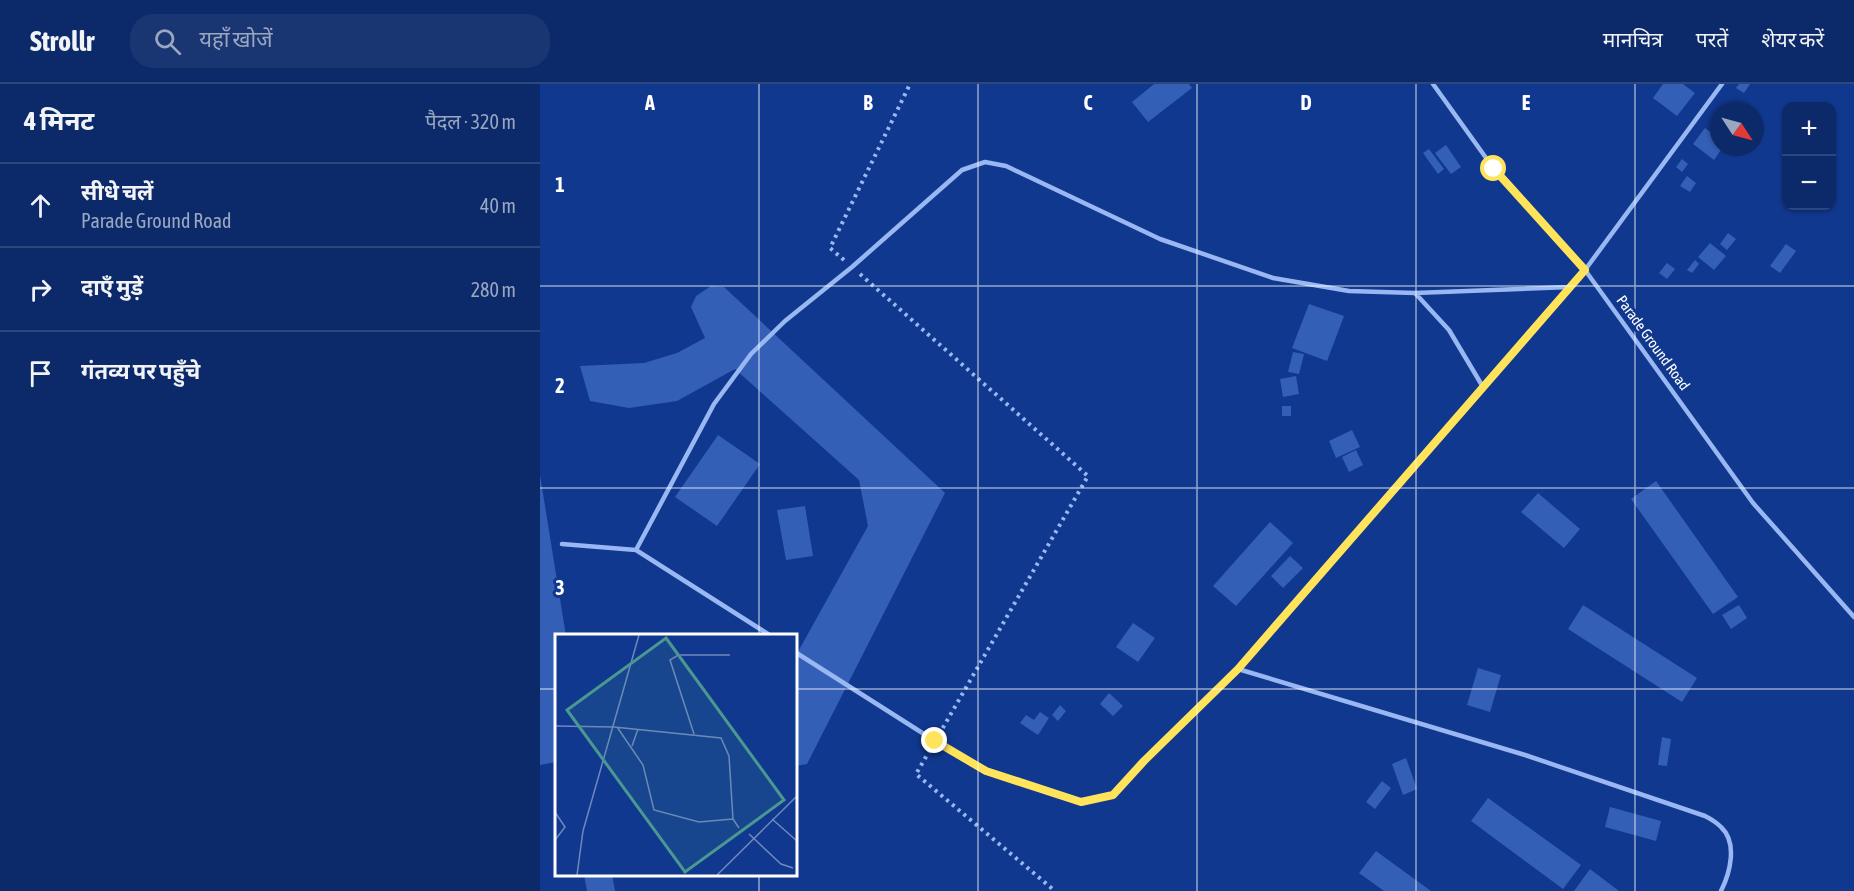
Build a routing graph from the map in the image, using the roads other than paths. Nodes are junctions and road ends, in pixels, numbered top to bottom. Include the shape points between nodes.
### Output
1 (1432, 84) edge
2 (1722, 84) edge
3 (1585, 270) junction
4 (1570, 287) junction
5 (1415, 293) junction
6 (1483, 387) junction
7 (562, 544) dead end
8 (636, 550) junction
9 (1854, 617) edge
10 (768, 634) edge
11 (796, 653) edge
12 (1238, 669) junction
13 (1721, 891) edge

1 - 3 lane, Parade Ground Road via 1494,169
2 - 3 lane
3 - 4 lane
3 - 9 lane, Parade Ground Road via 1753,503
4 - 5 lane
4 - 6 lane
5 - 6 lane via 1449,330
5 - 8 lane via 1348,291 1273,278 1160,238 1006,166 985,162 962,170 751,354 714,404
6 - 12 lane
7 - 8 lane
8 - 10 lane
11 - 12 lane via 986,771 1081,802 1113,795
12 - 13 lane via 1526,755 1706,816 1723,828 1731,844 1731,861

